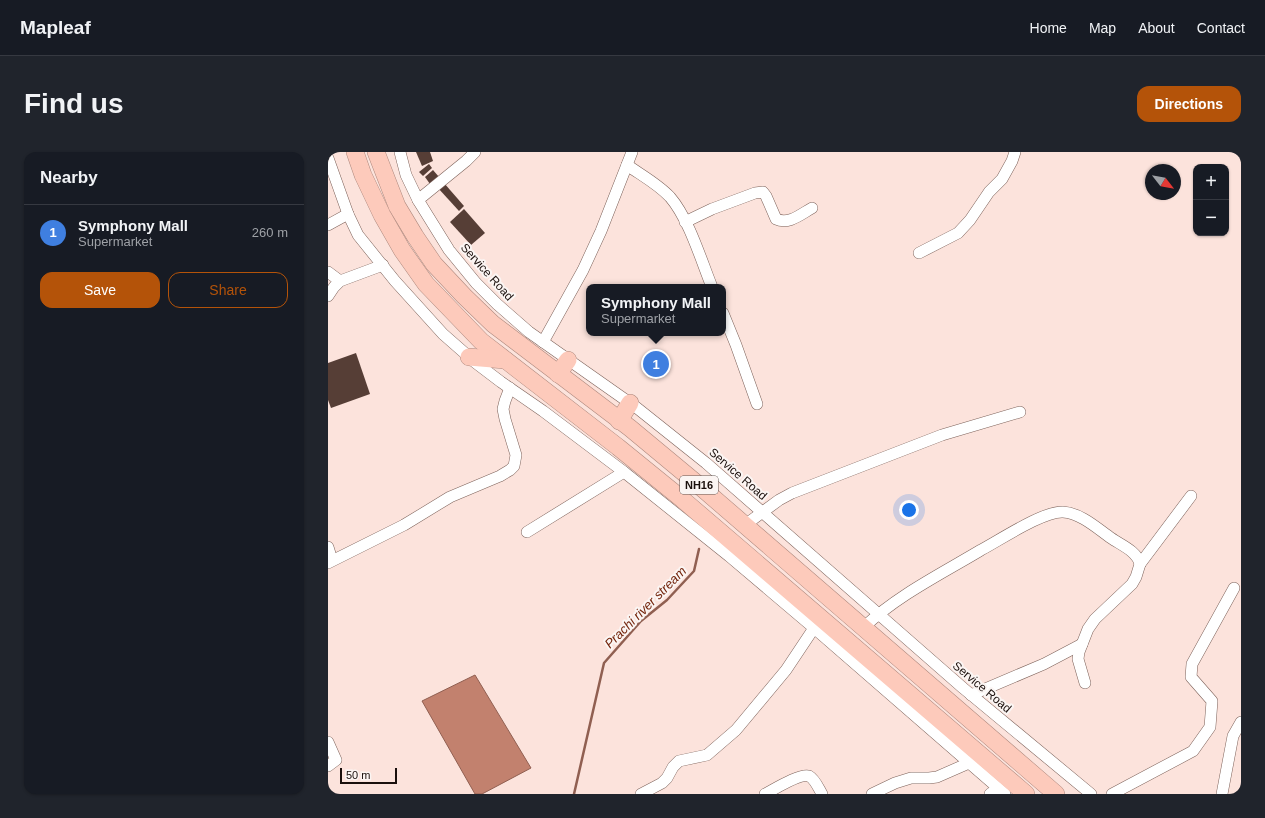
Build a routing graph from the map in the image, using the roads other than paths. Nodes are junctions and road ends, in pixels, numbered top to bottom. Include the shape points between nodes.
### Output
1 (347, 152) edge
2 (355, 152) edge
3 (376, 152) edge
4 (400, 152) edge
5 (475, 152) edge
6 (632, 152) edge
7 (1015, 152) edge
8 (328, 158) edge
9 (627, 166) junction
10 (363, 175) junction
11 (418, 200) junction
12 (812, 208) dead end
13 (348, 214) junction
14 (685, 222) junction
15 (328, 225) edge
16 (919, 253) dead end
17 (383, 265) junction
18 (328, 272) edge
19 (340, 281) junction
20 (711, 284) edge
21 (328, 296) edge
22 (726, 320) edge
23 (543, 342) junction
24 (469, 357) junction
25 (505, 360) junction
26 (568, 360) junction
27 (558, 374) junction
28 (510, 388) junction
29 (630, 404) junction
30 (757, 404) dead end
31 (1020, 412) dead end
32 (619, 421) junction
33 (624, 472) junction
34 (1191, 496) dead end
35 (762, 512) junction
36 (745, 525) junction
37 (528, 532) dead end
38 (328, 547) edge
39 (330, 562) edge
40 (1140, 564) junction
41 (1234, 588) dead end
42 (878, 614) junction
43 (864, 626) junction
44 (814, 628) junction
45 (1082, 644) junction
46 (845, 647) junction
47 (1085, 683) dead end
48 (971, 695) junction
49 (1241, 722) edge
50 (328, 742) edge
51 (975, 759) junction
52 (328, 766) edge
53 (998, 792) edge
54 (641, 794) edge
55 (764, 794) edge
56 (822, 794) edge
57 (872, 794) edge
58 (1026, 794) edge
59 (1056, 794) edge
60 (1091, 794) edge
61 (1112, 794) edge
62 (1222, 794) edge

1 - 10 highway
2 - 10 highway, NH16
3 - 27 highway, NH16 via 397,206 434,264 493,324
4 - 11 street, Service Road via 406,175
5 - 11 street
6 - 9 street
7 - 16 street via 1002,179 958,233
8 - 13 street
9 - 14 street via 657,185 670,197
9 - 23 street via 583,270
10 - 25 highway, NH16 via 402,250 426,284 481,341
11 - 23 street, Service Road via 449,250 476,283 496,304
12 - 14 street via 789,221 781,221 776,219 762,192 712,209
13 - 15 street
13 - 17 street via 358,234
14 - 20 street
17 - 19 street
17 - 24 street via 443,334
18 - 19 street
19 - 21 street
22 - 30 street
23 - 26 street, Service Road
24 - 25 highway
24 - 28 street
25 - 46 highway, NH16 via 630,456
26 - 27 highway
26 - 29 street, Service Road
27 - 32 highway, NH16
28 - 33 street
28 - 39 street via 503,409 516,455 514,466 510,470 450,497 404,525
29 - 32 highway
29 - 35 street, Service Road via 706,463
31 - 35 street via 942,435 799,490
32 - 36 highway, NH16
33 - 37 street
33 - 44 street
34 - 40 street
35 - 36 street
35 - 42 street, Service Road
36 - 43 highway, NH16
38 - 39 street
40 - 42 street via 1135,554 1076,516 1064,512 1048,514 914,589
40 - 45 street via 1132,584 1091,624
41 - 61 street via 1192,664 1191,677 1212,701 1210,727 1193,751
42 - 43 street
42 - 48 street, Service Road
43 - 59 highway, NH16
44 - 46 street
44 - 54 street via 786,670 736,730 707,755 679,761 668,778
45 - 47 street via 1078,659
45 - 48 street via 1044,664
46 - 51 highway, NH16
48 - 60 street, Service Road
49 - 62 street via 1233,736
50 - 52 street via 336,760
51 - 53 street
51 - 57 street via 937,777 911,778
51 - 58 highway, NH16
55 - 56 street via 805,776 811,778

